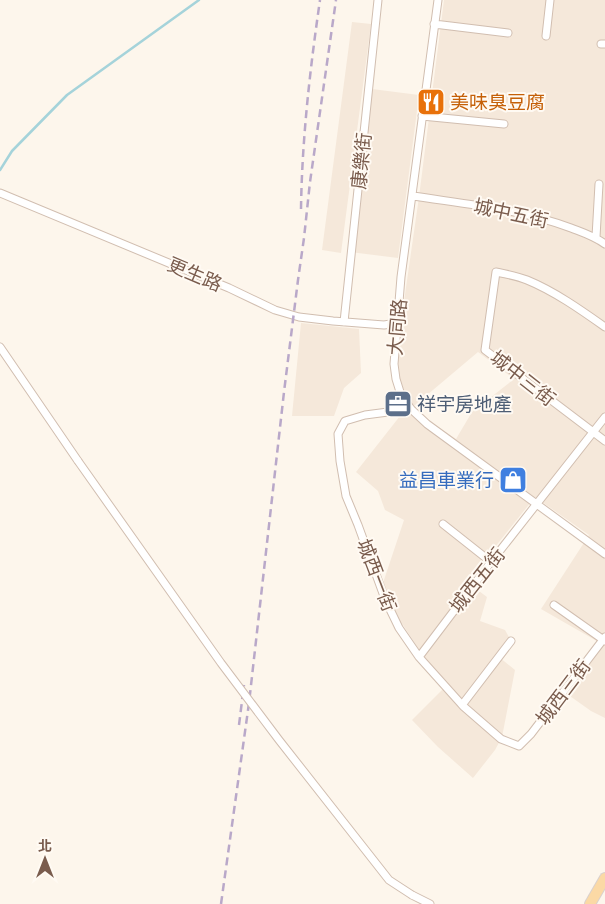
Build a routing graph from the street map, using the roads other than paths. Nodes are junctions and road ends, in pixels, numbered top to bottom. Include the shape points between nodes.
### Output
1 (378, 0) edge
2 (438, 0) edge
3 (550, 0) edge
4 (434, 24) junction
5 (508, 33) dead end
6 (546, 36) dead end
7 (422, 116) junction
8 (504, 124) dead end
9 (599, 184) dead end
10 (0, 193) edge
11 (413, 196) junction
12 (596, 237) junction
13 (605, 244) edge
14 (344, 322) junction
15 (397, 323) junction
16 (605, 327) edge
17 (0, 346) edge
18 (411, 409) junction
19 (605, 417) edge
20 (594, 433) junction
21 (605, 441) edge
22 (536, 504) junction
23 (444, 524) dead end
24 (605, 554) edge
25 (491, 562) junction
26 (554, 605) dead end
27 (604, 639) edge
28 (512, 641) dead end
29 (419, 657) junction
30 (462, 704) junction
31 (519, 746) joint
32 (605, 878) edge
33 (430, 904) edge
34 (590, 904) edge

1 - 14 street, 康樂街
2 - 4 street, 大同路
3 - 6 street
4 - 5 street
4 - 7 street, 大同路
7 - 8 street
7 - 11 street, 大同路
9 - 12 street
10 - 14 street, 更生路 via 276,310 299,317
11 - 12 street, 城中五街 via 492,208 554,222
11 - 15 street, 大同路
12 - 13 street, 城中五街
14 - 15 street, 更生路
15 - 18 street, 大同路 via 396,379
16 - 20 street, 城中三街 via 552,293 526,280 496,272 485,350
17 - 33 street, bridge via 78,461 273,732 389,880
18 - 22 street, 大同路
18 - 29 street, 城西一街 via 345,421 338,434 346,496 385,599 399,628
19 - 20 street, 城西五街
20 - 21 street, 城中三街
20 - 22 street, 城西五街
22 - 24 street, 大同路
22 - 25 street, 城西五街
23 - 25 street
25 - 29 street, 城西五街
26 - 27 street
27 - 31 street, 城西三街
28 - 30 street
29 - 30 street, 城西一街
30 - 31 street, 城西一街 via 501,740
32 - 34 main road

